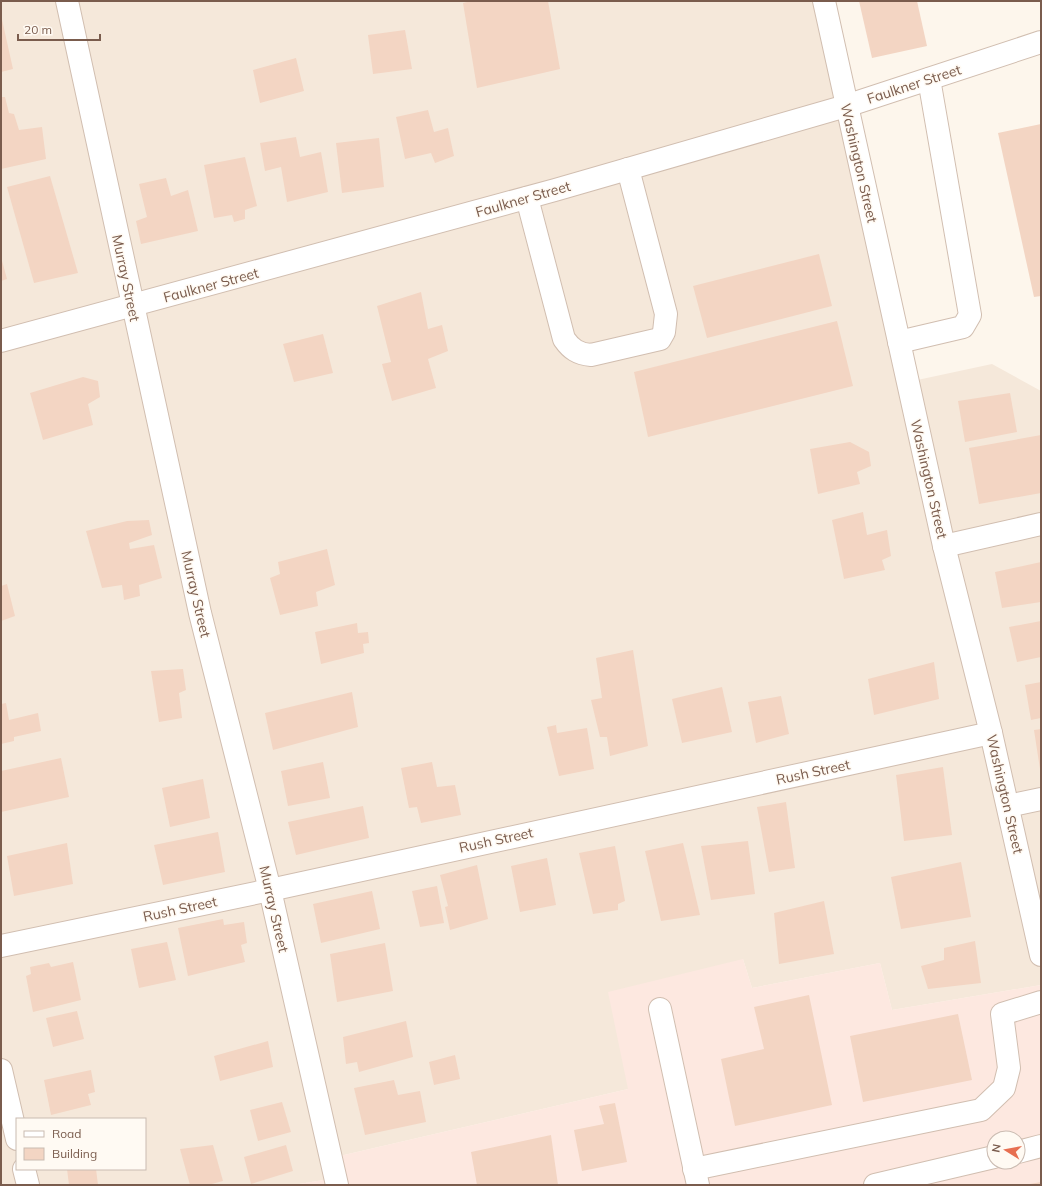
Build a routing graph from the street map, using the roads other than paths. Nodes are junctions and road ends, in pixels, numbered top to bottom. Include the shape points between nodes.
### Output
1 (67, 1) edge
2 (824, 1) edge
3 (1041, 42) edge
4 (929, 79) junction
5 (846, 106) junction
6 (628, 169) junction
7 (528, 198) junction
8 (132, 306) junction
9 (1, 341) edge
10 (899, 342) junction
11 (1041, 524) edge
12 (944, 546) junction
13 (992, 732) junction
14 (1041, 799) edge
15 (1008, 806) junction
16 (270, 890) junction
17 (1, 946) edge
18 (1041, 956) edge
19 (1041, 1002) edge
20 (660, 1009) dead end
21 (1, 1070) edge
22 (16, 1135) edge
23 (1041, 1146) edge
24 (1026, 1150) edge
25 (986, 1159) edge
26 (24, 1170) edge
27 (696, 1177) edge
28 (28, 1185) edge
29 (337, 1185) edge
30 (875, 1185) edge

1 - 8 street, Murray Street
2 - 5 street, Washington Street
3 - 4 street, Faulkner Street
4 - 5 street, Faulkner Street
4 - 10 street via 970,315 963,327
5 - 6 street, Faulkner Street
5 - 10 street, Washington Street
6 - 7 street, Faulkner Street
6 - 7 street via 666,314 664,332 660,339 591,355 581,354 570,348 564,339
7 - 8 street, Faulkner Street
8 - 9 street, Faulkner Street
8 - 16 street, Murray Street via 200,613
10 - 12 street, Washington Street
11 - 12 street
12 - 13 street, Washington Street
13 - 15 street, Washington Street
13 - 16 street, Rush Street
14 - 15 street
15 - 18 street, Washington Street
16 - 17 street, Rush Street
16 - 29 street, Murray Street
19 - 27 street via 1002,1014 1009,1068 1004,1088 981,1110
20 - 27 street
21 - 22 street
23 - 24 street
25 - 30 street
26 - 28 street

